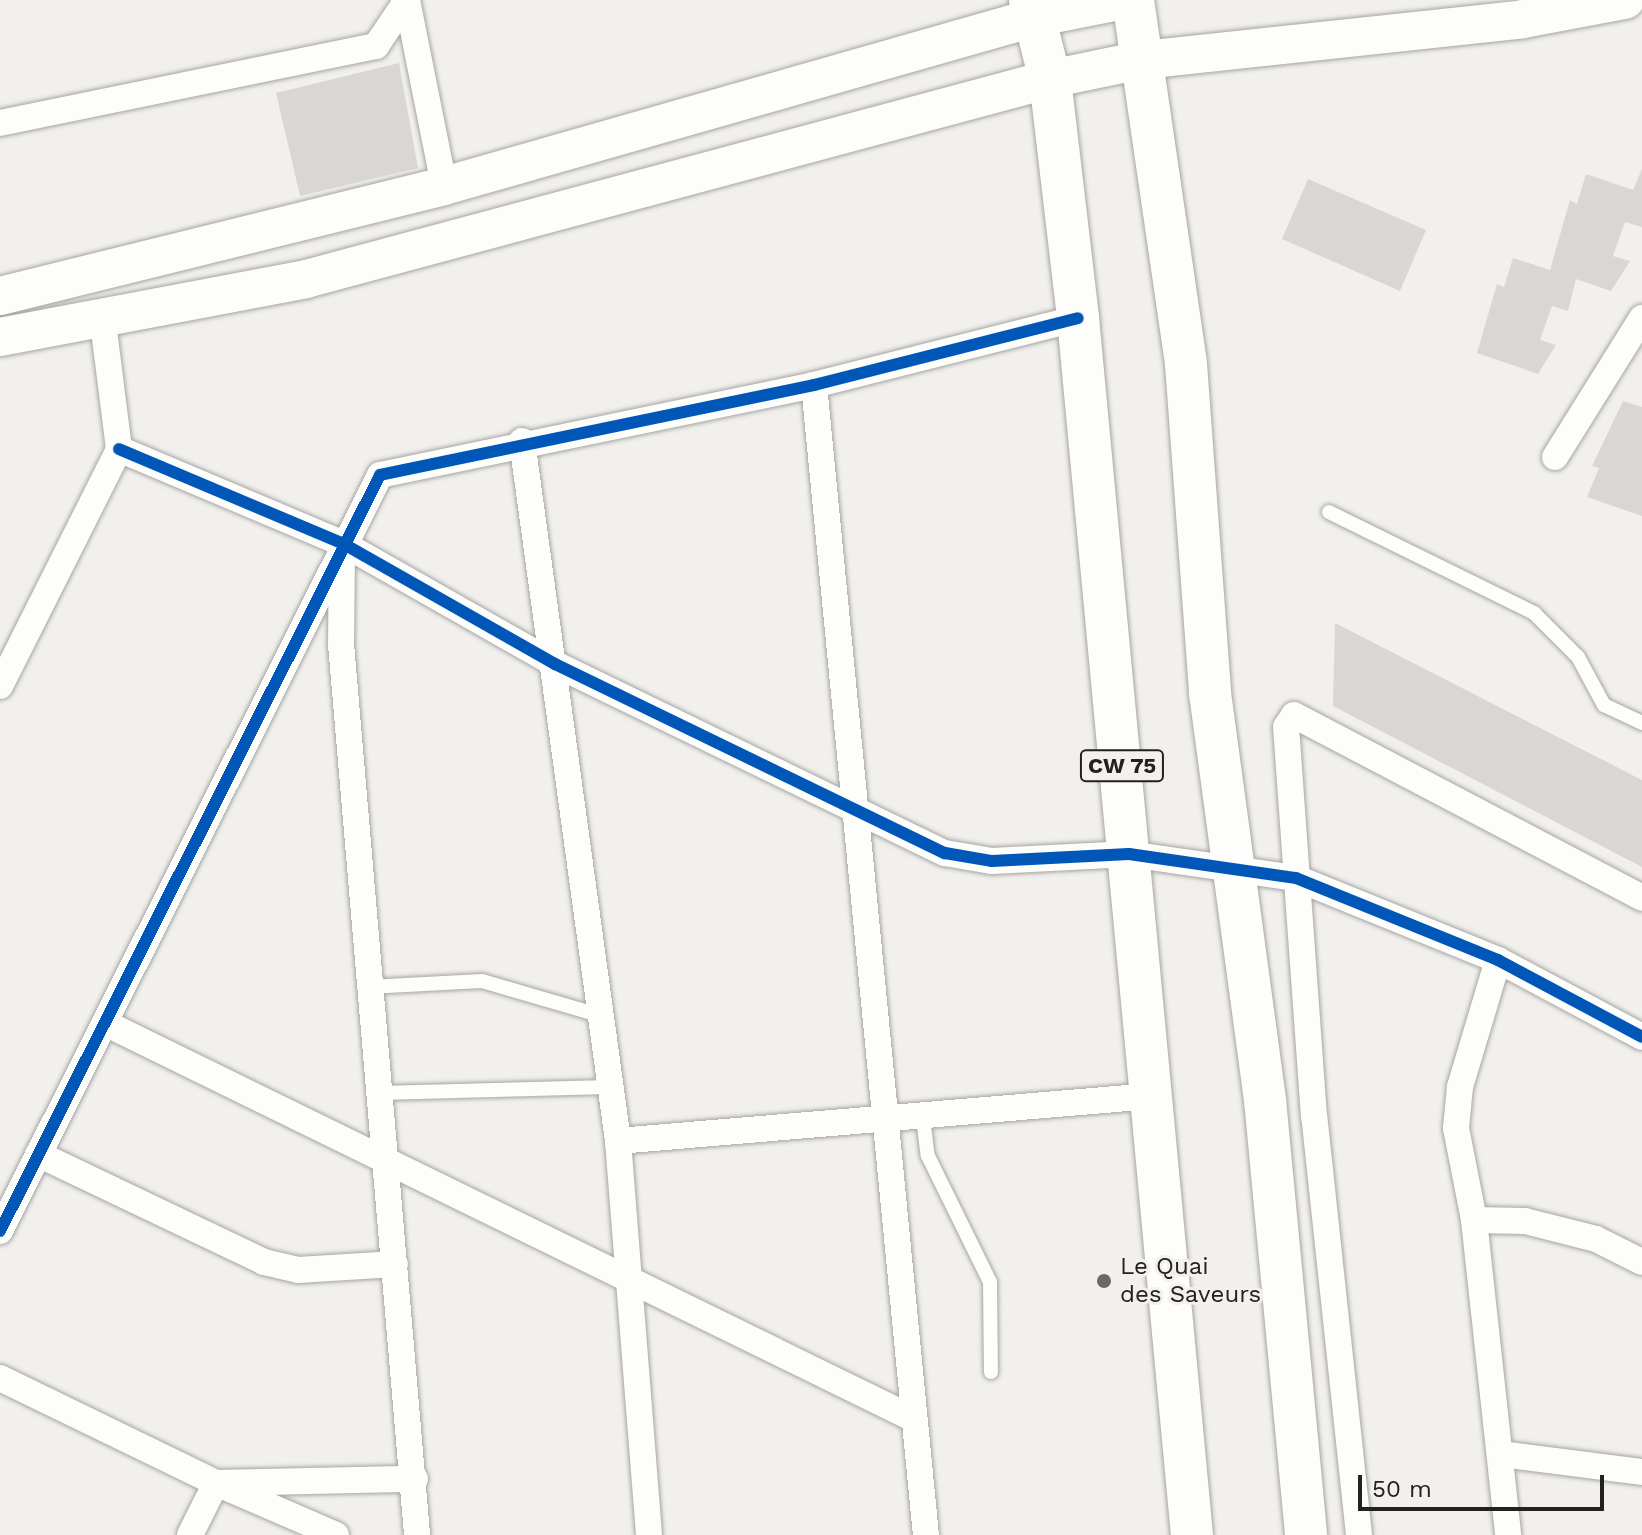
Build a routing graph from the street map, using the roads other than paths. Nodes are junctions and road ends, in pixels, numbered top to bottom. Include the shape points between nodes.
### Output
1 (407, 0) edge
2 (1125, 0) edge
3 (1133, 0) edge
4 (1625, 0) edge
5 (1031, 9) edge
6 (1142, 60) junction
7 (1050, 79) junction
8 (0, 123) edge
9 (444, 186) junction
10 (0, 296) edge
11 (1078, 318) junction
12 (1642, 318) edge
13 (103, 322) junction
14 (0, 337) edge
15 (814, 385) junction
16 (522, 441) junction
17 (119, 449) junction
18 (1555, 457) dead end
19 (1329, 512) dead end
20 (342, 543) junction
21 (555, 664) junction
22 (0, 686) edge
23 (1642, 723) edge
24 (854, 805) junction
25 (1129, 854) junction
26 (1235, 865) junction
27 (1296, 878) junction
28 (1642, 898) edge
29 (1498, 960) junction
30 (368, 987) junction
31 (602, 1016) junction
32 (105, 1023) junction
33 (1642, 1037) edge
34 (611, 1087) junction
35 (378, 1093) junction
36 (1152, 1096) junction
37 (923, 1118) junction
38 (889, 1122) junction
39 (618, 1141) junction
40 (38, 1154) junction
41 (381, 1155) junction
42 (1474, 1220) junction
43 (0, 1231) edge
44 (1642, 1262) edge
45 (395, 1264) junction
46 (630, 1282) junction
47 (991, 1372) dead end
48 (0, 1378) edge
49 (912, 1418) junction
50 (1501, 1454) junction
51 (1642, 1472) edge
52 (415, 1479) junction
53 (216, 1483) junction
54 (190, 1535) edge
55 (336, 1535) edge
56 (417, 1535) edge
57 (649, 1535) edge
58 (926, 1535) edge
59 (1192, 1535) edge
60 (1306, 1535) edge
61 (1359, 1535) edge
62 (1508, 1535) edge

1 - 8 street via 376,46
1 - 9 street
2 - 5 main road
3 - 6 main road
4 - 6 main road via 1523,19
5 - 7 main road, CW 75
5 - 9 main road
6 - 7 main road
6 - 26 main road via 1186,364 1210,693
7 - 11 main road, CW 75
7 - 13 main road via 306,279
9 - 10 main road
11 - 15 street
11 - 25 main road, CW 75
12 - 18 street
13 - 14 main road
13 - 17 street
15 - 16 street
15 - 24 street
16 - 20 street via 380,475
16 - 21 street
17 - 20 street
17 - 22 street
19 - 23 lane via 1534,613 1578,657 1604,705
20 - 21 street
20 - 30 street via 341,644
20 - 32 street
21 - 24 street
21 - 31 street
24 - 25 street via 945,853 992,861
24 - 38 street
25 - 26 street
25 - 36 main road, CW 75
26 - 27 street
26 - 60 main road
27 - 28 street via 1286,727 1294,715
27 - 29 street
27 - 61 street
29 - 33 street
29 - 42 street via 1457,1114
30 - 31 lane via 482,981
30 - 35 street
31 - 34 street
32 - 40 street
32 - 41 street
34 - 35 lane
34 - 39 street
35 - 41 street
36 - 37 street
36 - 59 main road, CW 75
37 - 38 street
37 - 47 lane via 928,1156 990,1282
38 - 39 street
38 - 49 street
39 - 46 street
40 - 43 street
40 - 45 street via 264,1262 298,1270
41 - 45 street
41 - 46 street
42 - 44 street via 1540,1225 1596,1239
42 - 50 street
45 - 52 street
46 - 49 street
46 - 57 street
48 - 53 street
49 - 58 street
50 - 51 street
50 - 62 street
52 - 53 street
52 - 56 street
53 - 54 street
53 - 55 street

